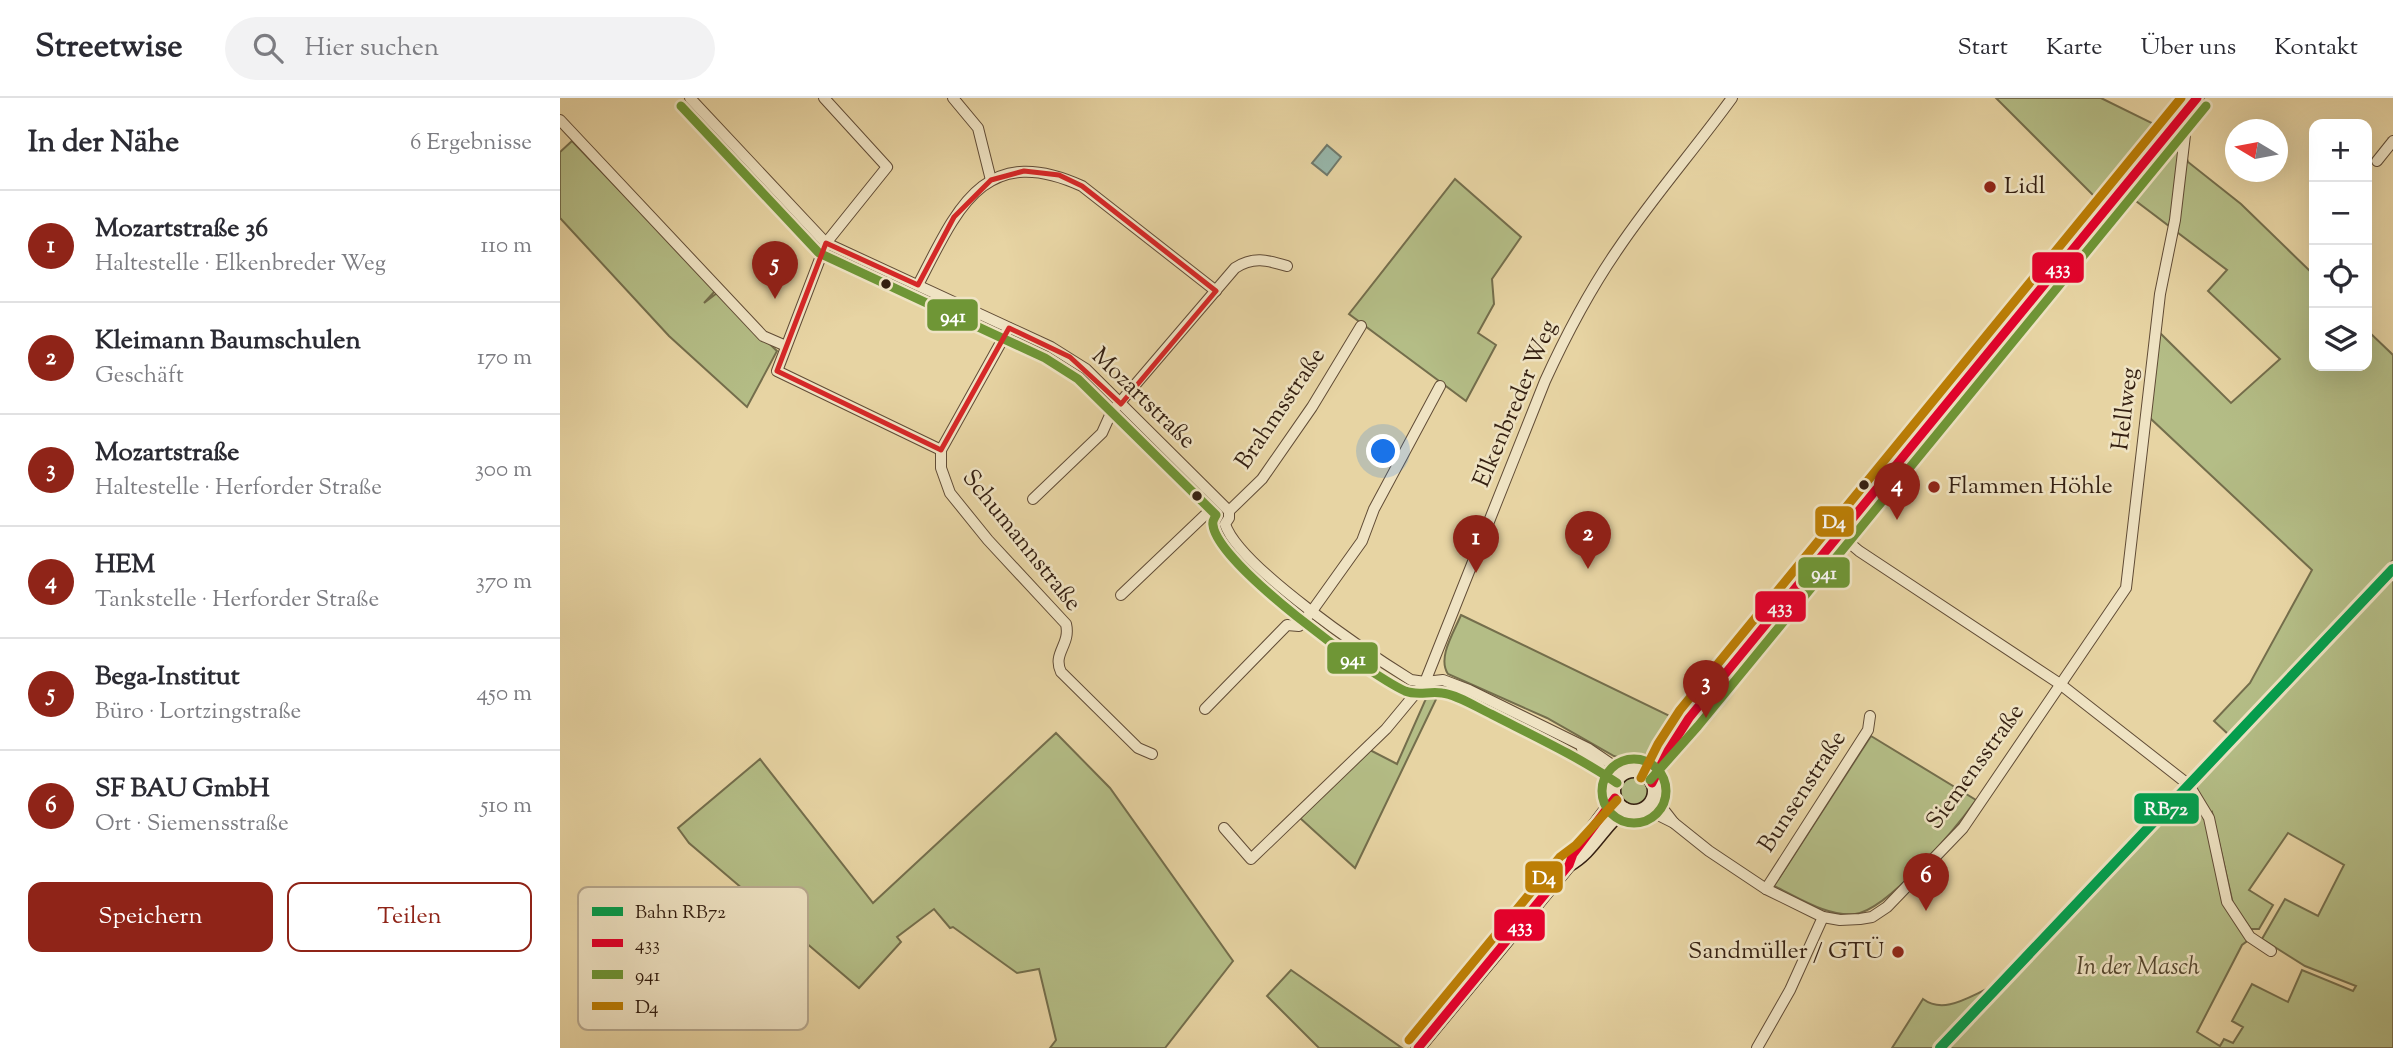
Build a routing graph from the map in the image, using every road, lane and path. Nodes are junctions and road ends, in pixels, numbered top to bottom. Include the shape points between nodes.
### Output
1 (690, 98) edge
2 (824, 98) edge
3 (953, 98) edge
4 (1732, 98) edge
5 (2197, 98) edge
6 (560, 120) edge
7 (2176, 123) junction
8 (2393, 141) edge
9 (2377, 161) dead end
10 (991, 180) junction
11 (826, 243) junction
12 (1287, 266) dead end
13 (918, 285) junction
14 (1216, 291) junction
15 (1361, 326) dead end
16 (1009, 327) junction
17 (786, 345) junction
18 (1440, 386) dead end
19 (1121, 404) junction
20 (941, 450) junction
21 (1033, 499) dead end
22 (1225, 508) junction
23 (1211, 515) junction
24 (1225, 524) junction
25 (1839, 534) junction
26 (1121, 595) dead end
27 (1312, 611) junction
28 (1425, 682) junction
29 (2060, 684) junction
30 (1205, 709) dead end
31 (1870, 716) dead end
32 (1689, 718) junction
33 (1580, 746) junction
34 (1152, 754) dead end
35 (1641, 772) junction
36 (1625, 773) junction
37 (1652, 783) junction
38 (1615, 784) junction
39 (1653, 796) junction
40 (1615, 798) junction
41 (1644, 808) junction
42 (1625, 809) junction
43 (1674, 824) junction
44 (1224, 828) dead end
45 (1569, 865) junction
46 (1766, 889) junction
47 (1823, 917) junction
48 (2271, 951) dead end
49 (1418, 1048) edge
50 (1756, 1048) edge

1 - 11 street, Mozartstraße
2 - 11 street via 887,167
3 - 10 street via 978,128
4 - 28 street, Elkenbreder Weg via 1619,247 1567,334
5 - 7 main road
6 - 17 street via 763,336
7 - 25 main road
7 - 29 street, Hellweg via 2185,135 2182,170 2160,294 2126,588
8 - 9 street
10 - 13 street via 971,195 954,217
10 - 14 street via 1041,171 1082,186
11 - 13 street, Mozartstraße
11 - 17 street
12 - 14 street via 1247,261
13 - 16 street, Mozartstraße
14 - 19 street
15 - 22 street, Brahmsstraße via 1262,479
16 - 19 street, Mozartstraße via 1086,369
16 - 20 street, Schumannstraße
17 - 20 street via 777,371
18 - 27 street via 1374,509 1362,541
19 - 21 street via 1102,433
19 - 22 street, Mozartstraße
20 - 34 street, Schumannstraße via 943,478 950,493 1066,624 1068,634 1058,655 1061,672 1138,748
22 - 23 street
22 - 24 street via 1229,518
23 - 24 street
23 - 26 street via 1205,515
24 - 27 street via 1232,539 1258,566
25 - 29 street
25 - 32 main road
27 - 28 street via 1395,670
27 - 30 street via 1299,626 1287,625
28 - 33 street via 1443,680 1469,690
28 - 44 street, Elkenbreder Weg via 1386,729 1251,859
29 - 47 street, Siemensstraße via 1964,828 1887,907 1860,919
29 - 48 street via 2189,785 2213,830 2227,902 2250,937
31 - 46 street, Bunsenstraße via 1868,730
32 - 35 main road
32 - 37 main road
33 - 36 street
33 - 38 street
35 - 36 main road
35 - 37 main road
36 - 38 main road
37 - 39 main road
38 - 40 main road
39 - 41 main road
39 - 43 street, Siemensstraße
40 - 42 main road
40 - 45 main road
41 - 42 main road
41 - 43 street, Siemensstraße
42 - 45 main road via 1579,860
43 - 46 street, Siemensstraße
45 - 49 main road
46 - 47 street, Siemensstraße
47 - 50 street via 1790,990

